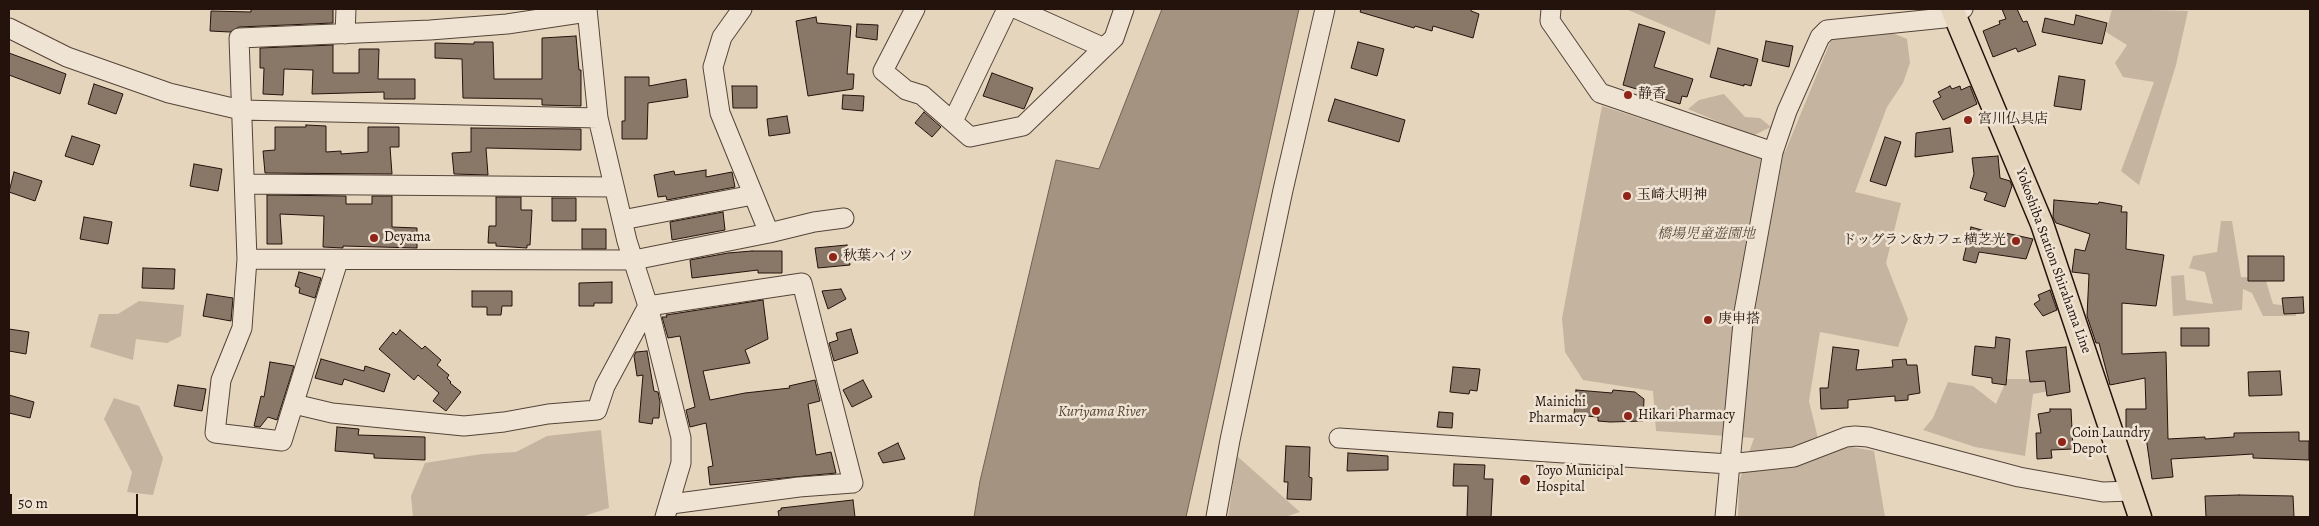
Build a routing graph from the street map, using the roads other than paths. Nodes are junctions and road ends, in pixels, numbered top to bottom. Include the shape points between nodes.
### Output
1 (346, 9) edge
2 (742, 9) edge
3 (915, 9) edge
4 (1007, 9) edge
5 (1017, 9) edge
6 (1124, 9) edge
7 (1325, 9) edge
8 (1552, 9) edge
9 (587, 10) edge
10 (1956, 10) edge
11 (9, 28) edge
12 (344, 34) junction
13 (1102, 47) junction
14 (241, 110) junction
15 (598, 118) junction
16 (953, 121) junction
17 (1773, 152) junction
18 (246, 184) junction
19 (614, 187) junction
20 (753, 195) junction
21 (844, 218) dead end
22 (622, 220) junction
23 (768, 233) junction
24 (247, 259) junction
25 (338, 260) junction
26 (634, 260) junction
27 (648, 306) junction
28 (294, 404) junction
29 (1339, 438) dead end
30 (1729, 464) junction
31 (2131, 491) junction
32 (668, 511) edge
33 (1216, 517) edge
34 (1725, 517) edge
35 (2140, 517) edge

1 - 12 street
2 - 20 street via 722,37 713,67 720,113
3 - 16 street via 883,71 906,90 922,95
4 - 16 street
5 - 13 street
6 - 13 street via 1114,38
7 - 33 street via 1283,190
8 - 17 street via 1550,21 1600,93
9 - 12 street via 507,24
9 - 15 street
10 - 17 street via 1944,18 1827,30 1820,37 1787,110
10 - 31 main road, Yokoshiba Station Shirahama Line via 2042,224
11 - 14 street via 67,56 151,86
12 - 14 street via 239,38
13 - 16 street via 1023,126 970,137
14 - 15 street
14 - 18 street
15 - 19 street
17 - 30 street via 1744,312
18 - 19 street
18 - 24 street
19 - 22 street
20 - 22 street
20 - 23 street
21 - 23 street
22 - 26 street
23 - 26 street
24 - 25 street
24 - 28 street via 242,328 221,380 216,433 282,441
25 - 26 street
25 - 28 street
26 - 27 street
27 - 28 street via 605,386 596,410 464,426 332,413
27 - 32 street via 681,438 681,463
27 - 32 street via 802,283 853,483 799,487
29 - 30 street
30 - 31 street via 1794,457 1855,436 2018,477 2103,492
30 - 34 street
31 - 35 main road, Yokoshiba Station Shirahama Line

